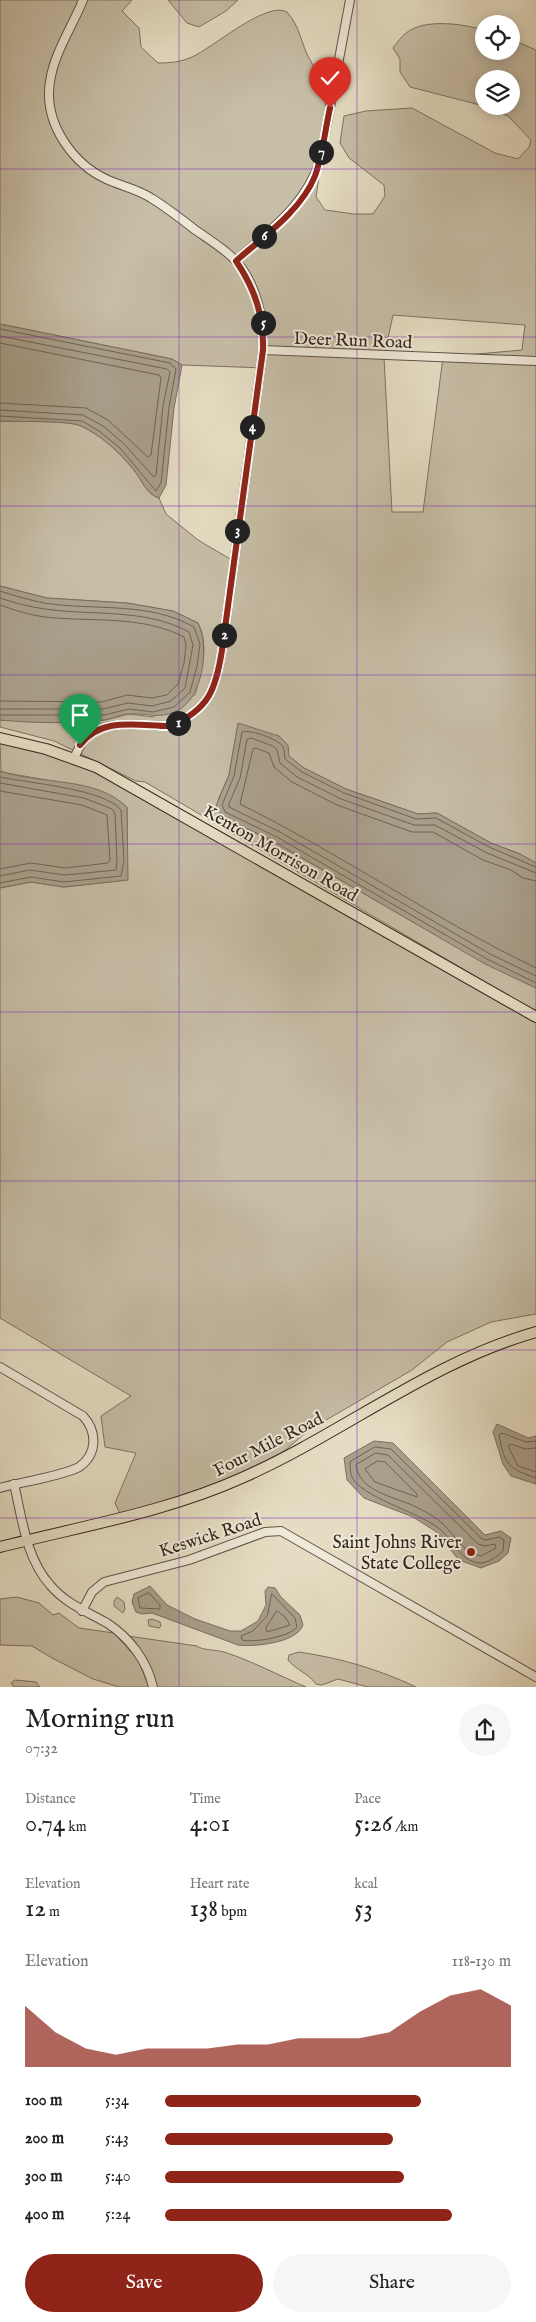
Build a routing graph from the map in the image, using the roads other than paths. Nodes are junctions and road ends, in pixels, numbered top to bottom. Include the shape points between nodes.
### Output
1 (83, 0) edge
2 (350, 0) edge
3 (236, 261) junction
4 (263, 350) junction
5 (536, 361) edge
6 (0, 738) edge
7 (74, 758) junction
8 (536, 1018) edge
9 (536, 1332) edge
10 (0, 1367) edge
11 (14, 1484) junction
12 (0, 1488) edge
13 (27, 1540) junction
14 (0, 1547) edge
15 (82, 1611) junction
16 (536, 1677) edge
17 (153, 1687) edge

1 - 3 street via 50,75 52,112 65,143 87,168 105,179 151,197
2 - 3 street via 320,161 314,178 297,205
3 - 4 street via 257,299
4 - 5 street, Deer Run Road
4 - 7 street via 215,687 208,700 193,714 170,726 113,725 100,728 88,735
6 - 7 main road, Kenton Morrison Road
7 - 8 main road, Kenton Morrison Road via 139,790
9 - 13 main road, Four Mile Road via 440,1370 246,1476 210,1492
10 - 11 street via 84,1416 94,1436 92,1450 80,1466
11 - 12 street
11 - 13 street
13 - 14 main road, Four Mile Road
13 - 15 street via 36,1564 50,1585
15 - 16 street, Keswick Road via 92,1592 104,1582 198,1558 265,1532 281,1531
15 - 17 street via 105,1622 125,1638 141,1658

